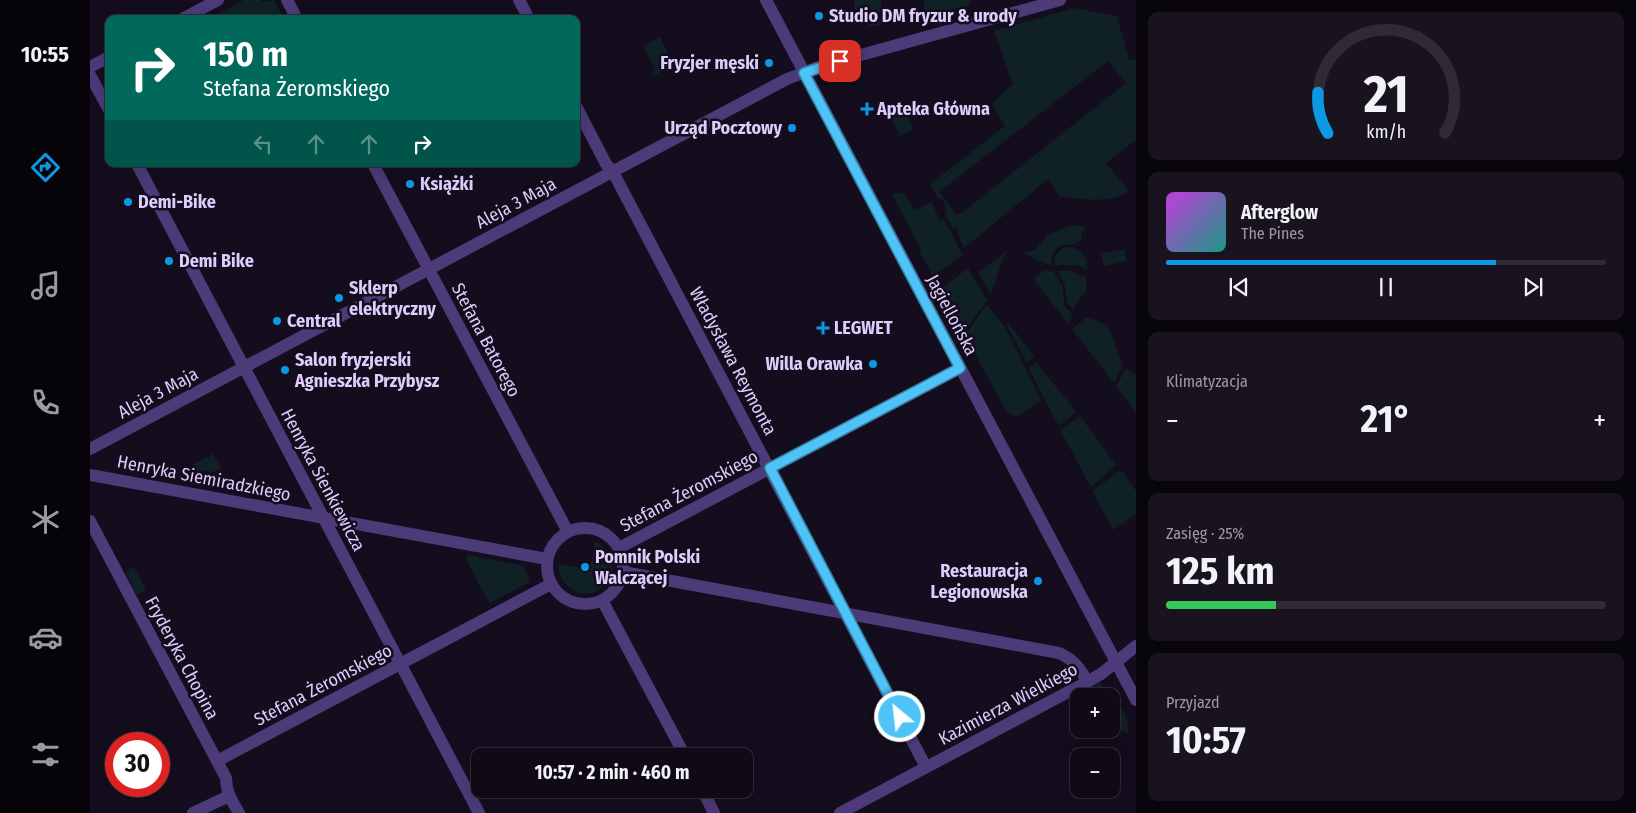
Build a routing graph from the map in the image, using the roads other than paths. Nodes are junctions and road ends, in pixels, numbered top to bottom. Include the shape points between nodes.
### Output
1 (218, 0) edge
2 (287, 0) edge
3 (519, 0) edge
4 (766, 0) edge
5 (1060, 0) edge
6 (190, 15) edge
7 (295, 15) edge
8 (527, 15) edge
9 (105, 59) edge
10 (90, 67) edge
11 (804, 73) junction
12 (90, 75) edge
13 (105, 103) edge
14 (580, 114) edge
15 (139, 167) edge
16 (375, 167) edge
17 (613, 172) junction
18 (428, 269) junction
19 (244, 367) junction
20 (960, 368) junction
21 (93, 448) edge
22 (770, 468) junction
23 (90, 475) edge
24 (324, 519) junction
25 (90, 521) edge
26 (568, 532) junction
27 (619, 548) junction
28 (548, 559) junction
29 (623, 572) junction
30 (551, 584) junction
31 (602, 600) junction
32 (847, 614) junction
33 (1136, 646) edge
34 (1116, 662) junction
35 (400, 664) junction
36 (1087, 682) junction
37 (1136, 700) edge
38 (681, 748) edge
39 (217, 761) junction
40 (926, 767) junction
41 (229, 796) junction
42 (706, 798) edge
43 (193, 813) edge
44 (239, 813) edge
45 (478, 813) edge
46 (714, 813) edge
47 (840, 813) edge

1 - 6 street
2 - 7 street
3 - 8 street
4 - 11 street, Jagiellońska
5 - 11 street, Aleja 3 Maja
9 - 10 street
11 - 17 street, Aleja 3 Maja
11 - 20 street, Jagiellońska
12 - 13 street
14 - 17 street, Władysława Reymonta
15 - 19 street, Henryka Sienkiewicza
16 - 18 street, Stefana Batorego
17 - 18 street, Aleja 3 Maja
17 - 22 street, Władysława Reymonta
18 - 19 street, Aleja 3 Maja
18 - 26 street, Stefana Batorego
19 - 21 street, Aleja 3 Maja
19 - 24 street, Henryka Sienkiewicza
20 - 22 street, Stefana Żeromskiego
20 - 34 street, Jagiellońska
22 - 27 street, Stefana Żeromskiego
22 - 32 street, Władysława Reymonta
23 - 24 street, Henryka Siemiradzkiego
24 - 28 street, Henryka Siemiradzkiego
24 - 35 street, Henryka Sienkiewicza
25 - 39 street, Fryderyka Chopina
26 - 27 street via 591,528 612,539
26 - 28 street via 551,548
27 - 29 street
28 - 30 street via 547,572
29 - 31 street via 619,584
29 - 32 street
30 - 31 street via 558,593 579,604
30 - 35 street, Stefana Żeromskiego
31 - 38 street
32 - 36 street via 1059,653 1082,670
32 - 40 street, Władysława Reymonta
33 - 34 street, Kazimierza Wielkiego
34 - 36 street, Kazimierza Wielkiego
34 - 37 street, Jagiellońska
35 - 39 street, Stefana Żeromskiego
35 - 45 street, Henryka Sienkiewicza
36 - 40 street, Kazimierza Wielkiego
39 - 41 street, Fryderyka Chopina via 226,778
40 - 47 street, Kazimierza Wielkiego
41 - 43 street
41 - 44 street, Fryderyka Chopina
42 - 46 street

